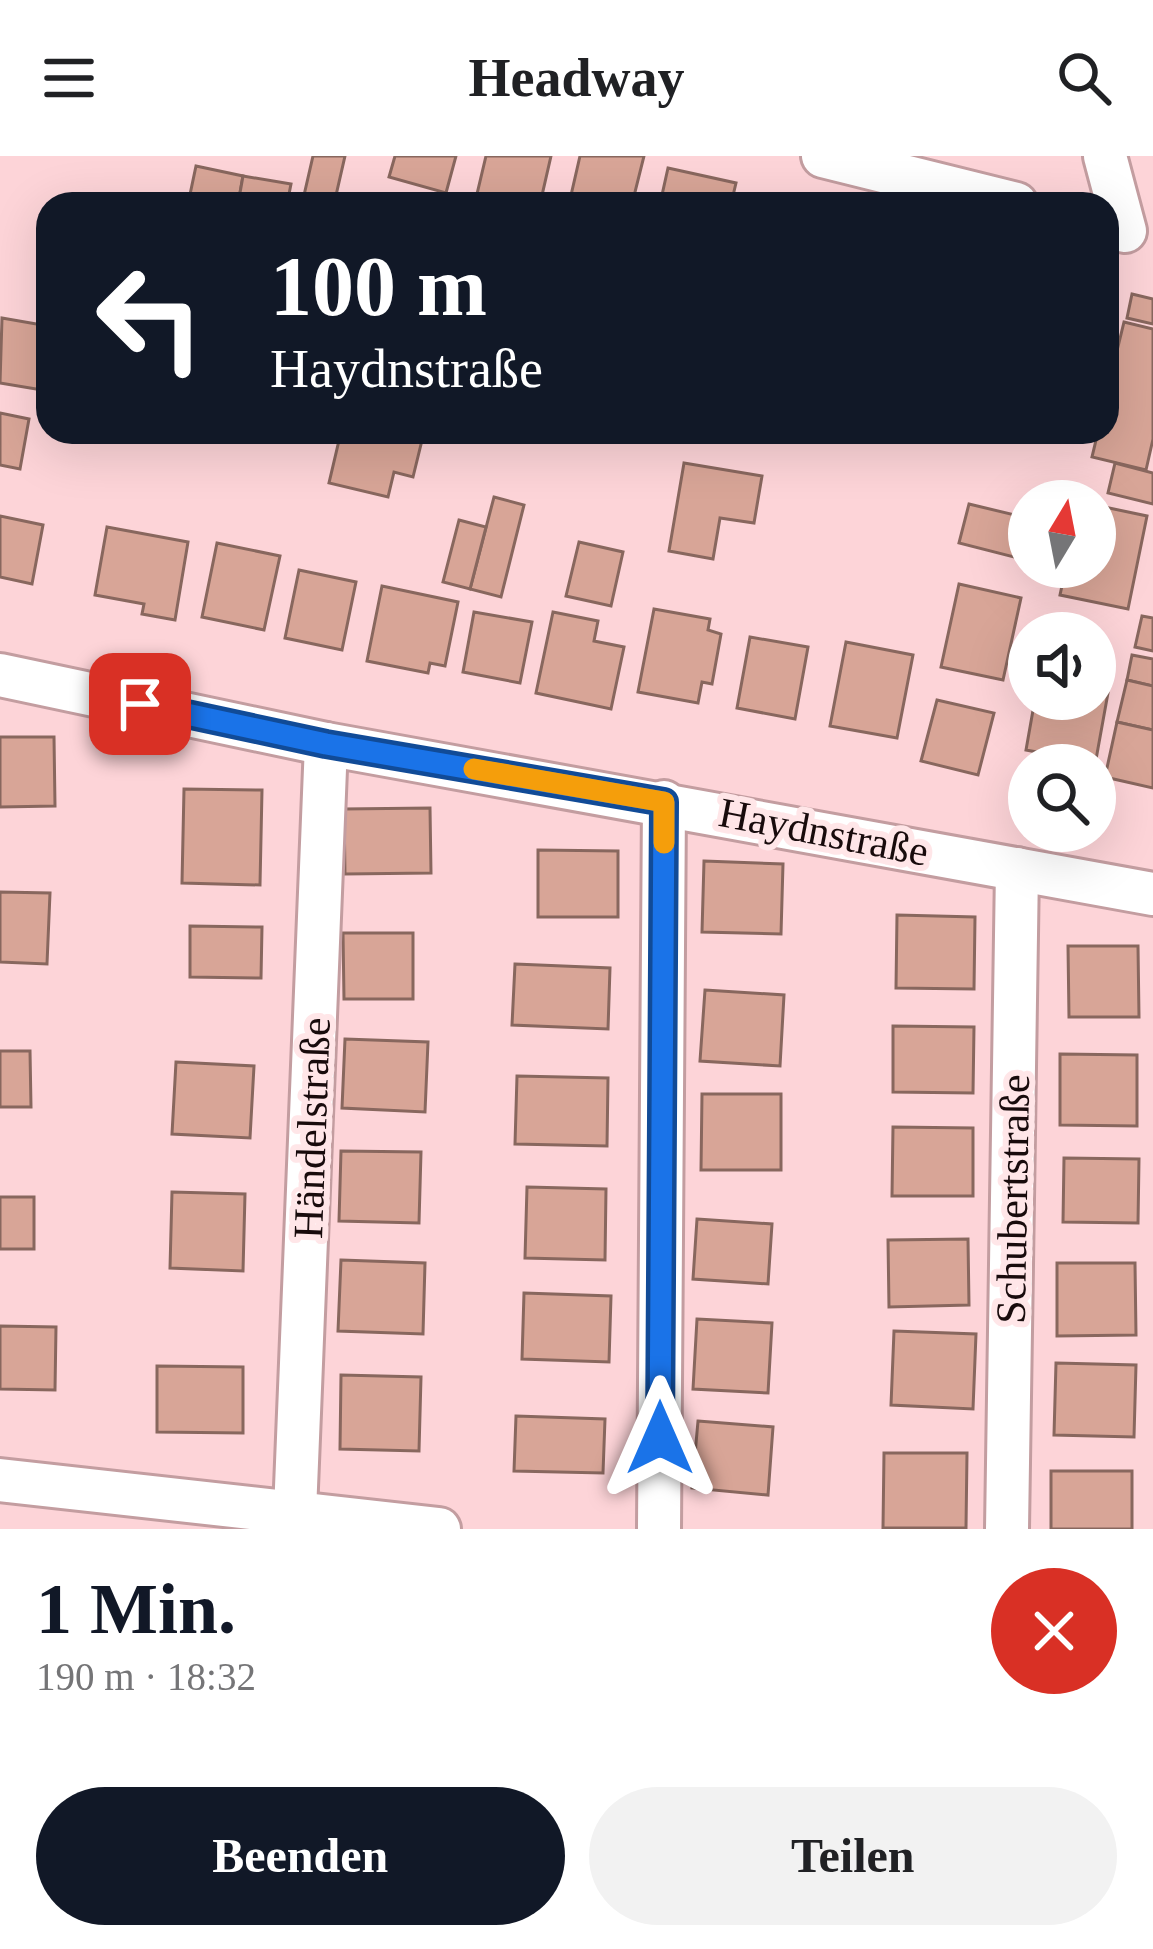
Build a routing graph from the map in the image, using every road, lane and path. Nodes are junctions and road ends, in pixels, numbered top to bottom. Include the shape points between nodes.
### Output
1 (824, 156) edge
2 (1105, 156) edge
3 (968, 192) edge
4 (1116, 192) edge
5 (1119, 202) edge
6 (1128, 232) edge
7 (0, 675) edge
8 (326, 744) junction
9 (664, 802) junction
10 (1017, 869) junction
11 (1153, 894) edge
12 (0, 1480) edge
13 (295, 1512) junction
14 (439, 1529) edge
15 (659, 1529) edge
16 (1007, 1529) edge

1 - 3 street
2 - 4 street
5 - 6 street
7 - 8 street, Haydnstraße
8 - 9 street, Haydnstraße
8 - 13 street, Händelstraße
9 - 10 street, Haydnstraße
9 - 15 street
10 - 11 street, Haydnstraße
10 - 16 street, Schubertstraße
12 - 13 street
13 - 14 street

